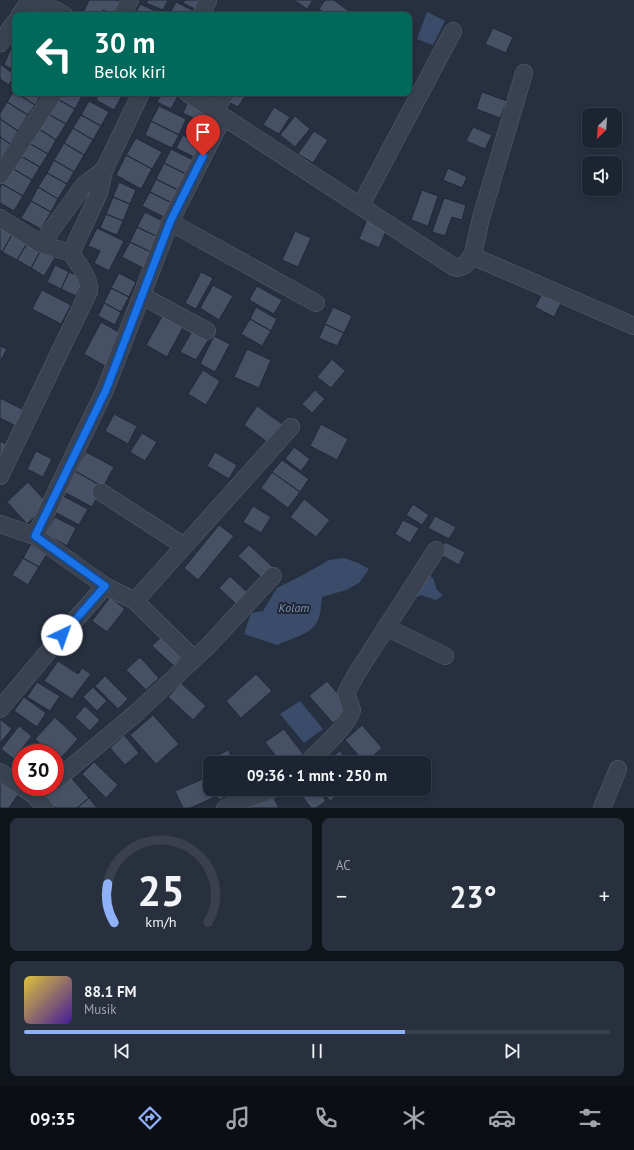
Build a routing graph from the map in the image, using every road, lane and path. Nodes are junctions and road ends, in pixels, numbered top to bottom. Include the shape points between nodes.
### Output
1 (130, 0) edge
2 (208, 0) edge
3 (22, 12) edge
4 (59, 12) edge
5 (124, 12) edge
6 (202, 12) edge
7 (12, 26) edge
8 (454, 31) dead end
9 (0, 43) edge
10 (524, 73) dead end
11 (52, 96) edge
12 (140, 96) edge
13 (192, 96) edge
14 (225, 96) edge
15 (219, 114) junction
16 (104, 170) junction
17 (0, 175) edge
18 (361, 205) junction
19 (0, 218) edge
20 (170, 222) junction
21 (41, 244) junction
22 (71, 253) junction
23 (472, 256) junction
24 (142, 296) junction
25 (316, 303) dead end
26 (634, 326) edge
27 (207, 331) dead end
28 (291, 427) dead end
29 (0, 476) edge
30 (101, 492) dead end
31 (0, 524) edge
32 (35, 536) junction
33 (184, 546) junction
34 (436, 550) dead end
35 (273, 576) dead end
36 (105, 586) junction
37 (135, 601) junction
38 (386, 628) junction
39 (445, 656) dead end
40 (194, 659) junction
41 (0, 709) edge
42 (314, 756) edge
43 (618, 769) dead end
44 (0, 772) edge
45 (64, 773) edge
46 (12, 780) edge
47 (256, 796) edge
48 (229, 807) edge
49 (602, 808) edge

1 - 5 street
2 - 6 street
3 - 4 street via 34,1
7 - 9 street
8 - 18 street
10 - 23 street
11 - 17 street
12 - 16 street
13 - 15 street
14 - 15 street
15 - 18 street
15 - 20 street
16 - 21 street via 84,185
16 - 22 street via 99,194
18 - 23 street via 454,267 463,267
19 - 21 street
20 - 24 street
20 - 25 street
21 - 22 street
22 - 29 street via 87,278 89,291
23 - 26 street
24 - 27 street
24 - 32 street via 106,390
28 - 33 street
30 - 33 street
31 - 32 street
32 - 36 street
33 - 37 street
34 - 38 street
35 - 40 street
36 - 37 street
36 - 41 street
37 - 40 street
38 - 39 street
38 - 42 street via 348,689 347,697 352,710 350,717
40 - 45 street via 135,714
43 - 49 street
44 - 46 street
47 - 48 street

